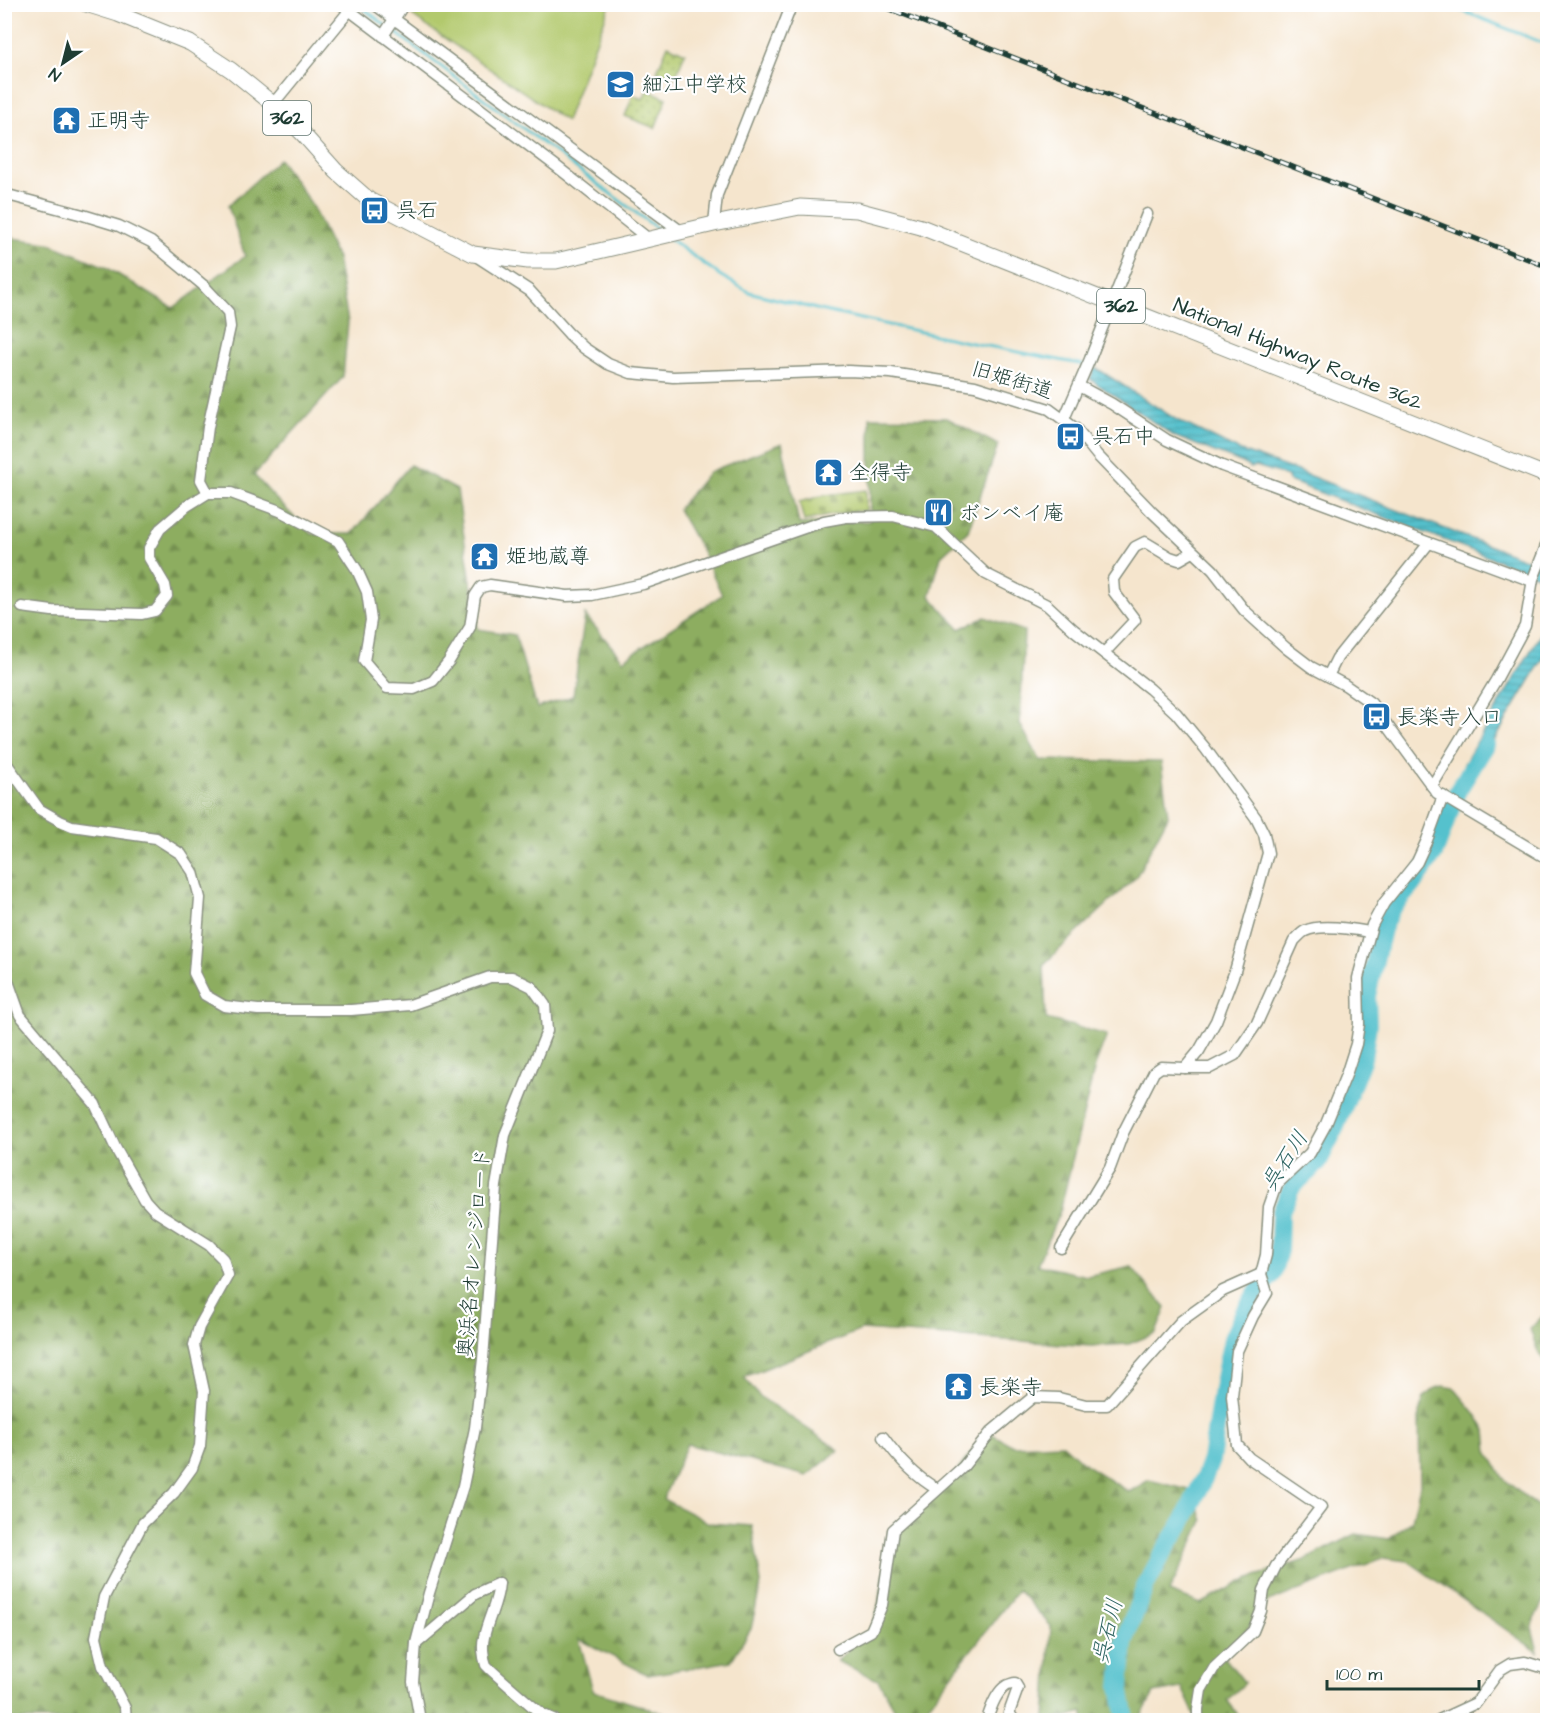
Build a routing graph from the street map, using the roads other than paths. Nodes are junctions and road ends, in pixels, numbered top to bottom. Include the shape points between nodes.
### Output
1 (86, 4) edge
2 (374, 4) edge
3 (404, 4) edge
4 (792, 4) edge
5 (345, 8) edge
6 (120, 9) edge
7 (395, 20) junction
8 (383, 36) junction
9 (273, 104) junction
10 (4, 194) edge
11 (1147, 214) dead end
12 (714, 224) junction
13 (681, 232) junction
14 (650, 240) junction
15 (473, 254) junction
16 (1112, 303) junction
17 (1080, 384) junction
18 (1064, 418) junction
19 (1548, 476) edge
20 (208, 493) junction
21 (1548, 542) edge
22 (1429, 543) junction
23 (1193, 552) junction
24 (1532, 580) junction
25 (22, 607) dead end
26 (1104, 653) junction
27 (1328, 676) junction
28 (4, 760) edge
29 (1432, 786) junction
30 (1445, 797) junction
31 (1548, 860) edge
32 (1369, 932) junction
33 (4, 970) edge
34 (1185, 1068) junction
35 (1061, 1248) dead end
36 (1262, 1275) junction
37 (883, 1437) dead end
38 (937, 1489) junction
39 (416, 1643) junction
40 (838, 1649) dead end
41 (1548, 1669) edge
42 (126, 1720) edge
43 (415, 1720) edge
44 (420, 1720) edge
45 (555, 1720) edge
46 (987, 1720) edge
47 (1014, 1720) edge
48 (1198, 1720) edge
49 (1439, 1720) edge

1 - 6 highway, National Highway Route 362 / 362
2 - 7 street
3 - 7 street
4 - 12 street via 717,195
5 - 8 street
5 - 9 street
6 - 9 highway, National Highway Route 362 / 362 via 231,69
7 - 8 street
7 - 13 street
8 - 14 street
9 - 15 highway, National Highway Route 362 / 362 via 369,200
10 - 20 street via 119,226 151,242 203,285 228,312 231,327 208,427 201,480
11 - 16 street
12 - 13 highway, National Highway Route 362 / 362
12 - 16 highway, National Highway Route 362 / 362 via 800,207 857,210 921,227
13 - 14 highway, National Highway Route 362 / 362
14 - 15 highway, National Highway Route 362 / 362 via 556,261
15 - 18 street, 旧姫街道 via 530,291 584,348 631,373 673,377 891,373 975,386 1041,405
16 - 17 street
16 - 19 highway, National Highway Route 362 / 362
17 - 18 street
17 - 22 street via 1167,440 1222,466
18 - 23 street, 旧姫街道
20 - 25 street via 160,529 149,548 149,558 165,585 166,596 155,611 142,614
20 - 26 street via 231,493 270,507 338,541 367,592 371,620 364,661 387,688 414,689 433,681 470,627 475,596 481,587 592,595 643,584 824,521 846,517 893,516 936,527 986,574 1047,605
21 - 24 street
22 - 24 street
22 - 27 street
23 - 26 street via 1179,560 1145,542 1135,547 1113,579 1114,592 1134,620
23 - 27 street, 旧姫街道 via 1213,570 1244,610 1286,648
24 - 29 street via 1525,626
26 - 34 street via 1176,713 1205,748 1256,818 1268,854 1235,971 1216,1021
27 - 29 street, 旧姫街道 via 1371,704
28 - 39 street, 奥浜名オレンジロード via 39,809 60,821 156,838 181,854 193,872 200,898 194,973 205,995 224,1006 351,1011 410,1005 490,977 512,977 532,987 544,1005 547,1031 505,1135 498,1176 475,1428 463,1486
29 - 30 street, 旧姫街道
30 - 31 street, 旧姫街道
30 - 32 street via 1417,862 1384,903
32 - 34 street via 1328,928 1302,932 1294,941 1257,1023 1235,1056 1210,1068
32 - 36 street via 1358,978 1356,1044 1326,1124 1310,1153 1277,1184 1269,1207
33 - 42 street via 20,1015 95,1104 144,1200 154,1211 209,1245 223,1259 228,1275 199,1327 194,1345 204,1391 200,1446 192,1468 174,1493 143,1523 104,1597 96,1636 103,1666 125,1708
34 - 35 street via 1161,1067 1154,1072 1110,1168
36 - 38 street via 1222,1290 1181,1321 1107,1405 1033,1397 991,1432 963,1467
36 - 48 street via 1267,1293 1237,1351 1232,1396 1237,1445 1249,1458 1321,1507 1276,1566 1264,1590 1262,1611 1253,1631 1214,1668 1201,1690
37 - 38 street via 906,1467
38 - 40 street via 893,1530 882,1605 871,1631
39 - 43 street via 408,1686
39 - 44 street, 奥浜名オレンジロード via 413,1682
39 - 45 street via 475,1594 499,1583 483,1645 486,1666 542,1714
41 - 49 street via 1525,1662 1510,1664 1500,1670 1476,1703
46 - 47 street via 1006,1685 1015,1683 1018,1688 1009,1713

